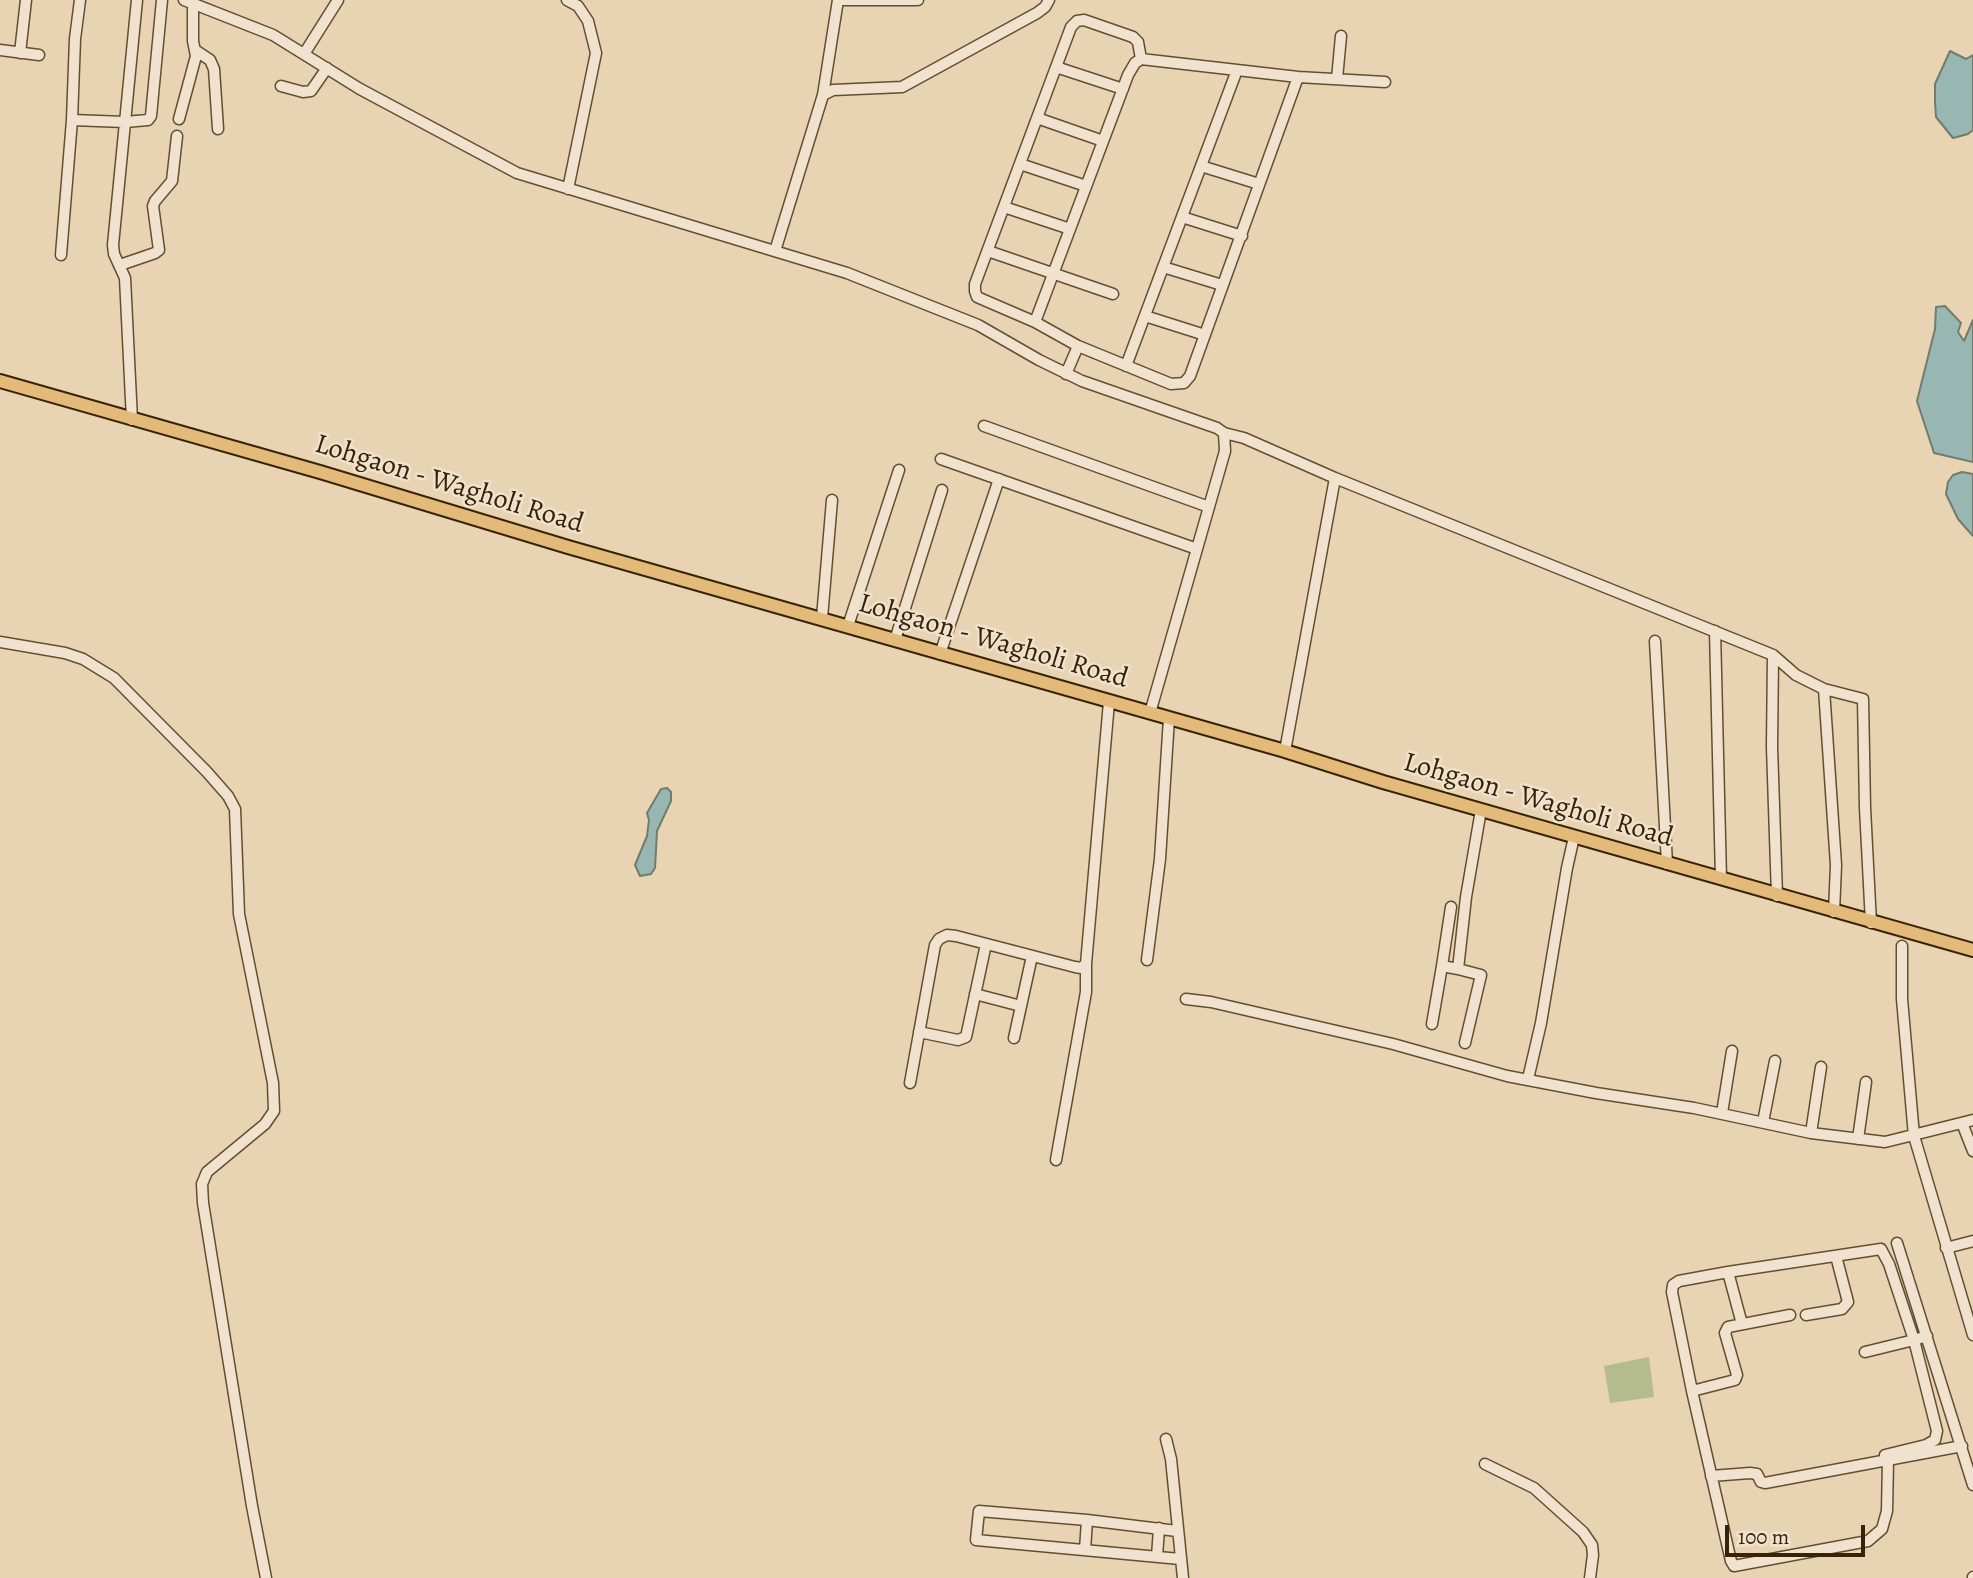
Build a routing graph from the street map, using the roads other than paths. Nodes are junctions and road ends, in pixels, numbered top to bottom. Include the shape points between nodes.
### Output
1 (26, 0) edge
2 (80, 0) edge
3 (137, 0) edge
4 (162, 0) edge
5 (338, 0) edge
6 (567, 0) edge
7 (838, 0) edge
8 (918, 0) edge
9 (1049, 0) edge
10 (189, 1) edge
11 (1341, 36) dead end
12 (0, 50) edge
13 (195, 50) junction
14 (20, 53) junction
15 (304, 54) junction
16 (39, 55) dead end
17 (1141, 59) junction
18 (1056, 67) junction
19 (327, 68) junction
20 (1237, 70) junction
21 (1298, 77) junction
22 (1337, 79) junction
23 (1385, 82) dead end
24 (281, 86) dead end
25 (1123, 89) junction
26 (823, 95) junction
27 (1037, 118) junction
28 (179, 119) dead end
29 (72, 120) junction
30 (125, 122) junction
31 (218, 129) dead end
32 (177, 136) dead end
33 (1103, 141) junction
34 (1020, 163) junction
35 (1201, 166) junction
36 (1259, 184) junction
37 (1086, 186) junction
38 (568, 189) junction
39 (1004, 207) junction
40 (1182, 217) junction
41 (1070, 229) junction
42 (1242, 236) junction
43 (775, 251) junction
44 (988, 251) junction
45 (61, 255) dead end
46 (120, 265) junction
47 (1163, 267) junction
48 (1054, 272) junction
49 (1223, 285) junction
50 (1113, 294) dead end
51 (1145, 316) junction
52 (1035, 322) junction
53 (1205, 335) junction
54 (1078, 346) junction
55 (1126, 366) junction
56 (1066, 373) junction
57 (0, 381) edge
58 (132, 420) junction
59 (984, 426) dead end
60 (1224, 433) junction
61 (941, 459) dead end
62 (899, 470) dead end
63 (1335, 478) junction
64 (999, 479) junction
65 (942, 490) dead end
66 (832, 500) dead end
67 (1209, 507) junction
68 (1197, 550) junction
69 (822, 618) junction
70 (848, 626) junction
71 (1715, 631) junction
72 (895, 640) junction
73 (1655, 641) dead end
74 (0, 642) edge
75 (940, 654) junction
76 (1773, 654) junction
77 (1824, 690) junction
78 (1109, 702) junction
79 (1150, 713) junction
80 (1169, 718) junction
81 (1285, 751) junction
82 (1482, 810) junction
83 (1574, 837) junction
84 (1667, 864) junction
85 (1721, 880) junction
86 (1777, 895) junction
87 (1451, 907) dead end
88 (1834, 912) junction
89 (1871, 923) junction
90 (986, 944) junction
91 (1902, 946) dead end
92 (1973, 950) edge
93 (1032, 956) junction
94 (1147, 960) dead end
95 (1086, 964) junction
96 (1442, 965) junction
97 (1458, 969) junction
98 (975, 994) junction
99 (1186, 999) dead end
100 (1020, 1006) junction
101 (1432, 1024) dead end
102 (919, 1032) junction
103 (1014, 1038) dead end
104 (1465, 1043) dead end
105 (1732, 1051) dead end
106 (1775, 1061) dead end
107 (1821, 1067) dead end
108 (1528, 1079) junction
109 (1866, 1082) dead end
110 (911, 1083) dead end
111 (1722, 1113) junction
112 (1968, 1121) edge
113 (1763, 1122) junction
114 (1811, 1133) junction
115 (1914, 1136) junction
116 (1858, 1139) junction
117 (1973, 1151) edge
118 (1056, 1160) dead end
119 (1973, 1241) edge
120 (1897, 1243) dead end
121 (1946, 1248) junction
122 (1836, 1256) junction
123 (1728, 1272) junction
124 (1790, 1315) dead end
125 (1806, 1315) dead end
126 (1742, 1324) junction
127 (1972, 1331) edge
128 (1927, 1336) junction
129 (1914, 1340) junction
130 (1865, 1352) dead end
131 (1692, 1391) junction
132 (1166, 1439) dead end
133 (1962, 1446) junction
134 (1888, 1461) junction
135 (1845, 1463) dead end
136 (1485, 1464) dead end
137 (1711, 1476) junction
138 (1973, 1485) edge
139 (1087, 1520) junction
140 (1159, 1528) junction
141 (1177, 1531) junction
142 (1085, 1550) junction
143 (1157, 1557) junction
144 (1180, 1559) junction
145 (266, 1578) edge
146 (1183, 1578) edge
147 (1590, 1578) edge

1 - 14 street
2 - 29 street
3 - 30 street
4 - 30 street via 151,116 143,122
5 - 15 street
6 - 38 street via 578,6 588,21 596,53
7 - 8 street
7 - 26 street
9 - 26 street via 1037,13 902,87 833,90
10 - 13 street
10 - 15 street via 273,35
11 - 22 street
12 - 14 street
13 - 28 street
13 - 31 street via 210,60 214,69
14 - 16 street
15 - 19 street
17 - 18 street via 1133,37 1084,20 1072,27
17 - 20 street
17 - 25 street
18 - 25 street
18 - 27 street
19 - 24 street via 311,91
19 - 38 street via 470,150 517,173
20 - 21 street
20 - 35 street
21 - 22 street
21 - 36 street
22 - 23 street
25 - 33 street
26 - 43 street
27 - 33 street
27 - 34 street
29 - 30 street
29 - 45 street
30 - 46 street via 113,245
32 - 46 street via 172,181 153,206 159,250
33 - 37 street
34 - 37 street
34 - 39 street
35 - 36 street
35 - 40 street
36 - 42 street
37 - 41 street
38 - 43 street
39 - 41 street
39 - 44 street
40 - 42 street
40 - 47 street
41 - 48 street
42 - 49 street
43 - 56 street via 933,306
44 - 48 street
44 - 52 street via 975,284 978,297
46 - 58 street via 125,278
47 - 49 street
47 - 51 street
48 - 50 street
48 - 52 street
49 - 53 street
51 - 53 street
51 - 55 street
52 - 54 street
53 - 55 street via 1184,383 1171,384
54 - 55 street
54 - 56 street
56 - 60 street
57 - 58 main road, Lohgaon - Wagholi Road
58 - 69 main road, Lohgaon - Wagholi Road
59 - 67 street
60 - 63 street
60 - 67 street via 1226,451
61 - 64 street
62 - 70 street
63 - 71 street
63 - 81 street
64 - 68 street
64 - 75 street
65 - 72 street
66 - 69 street
67 - 68 street
68 - 79 street
69 - 70 main road, Lohgaon - Wagholi Road
70 - 72 main road, Lohgaon - Wagholi Road
71 - 76 street
71 - 85 street
72 - 75 main road, Lohgaon - Wagholi Road
73 - 84 street
74 - 145 street via 65,653 114,678 207,772 235,809 239,914 273,1083 274,1111 265,1124 207,1172 202,1184
75 - 78 main road, Lohgaon - Wagholi Road
76 - 77 street via 1796,675
76 - 86 street
77 - 88 street via 1836,865
77 - 89 street via 1863,699
78 - 79 main road, Lohgaon - Wagholi Road
78 - 95 street
79 - 80 main road, Lohgaon - Wagholi Road
80 - 81 main road, Lohgaon - Wagholi Road
80 - 94 street via 1160,859
81 - 82 main road, Lohgaon - Wagholi Road
82 - 83 main road, Lohgaon - Wagholi Road
82 - 97 street
83 - 84 main road, Lohgaon - Wagholi Road
83 - 108 street
84 - 85 main road, Lohgaon - Wagholi Road
85 - 86 main road, Lohgaon - Wagholi Road
86 - 88 main road, Lohgaon - Wagholi Road
87 - 96 street
88 - 89 main road, Lohgaon - Wagholi Road
89 - 92 main road, Lohgaon - Wagholi Road
90 - 93 street
90 - 98 street
90 - 102 street via 947,935 939,939
91 - 115 street via 1902,1011
93 - 95 street via 1074,967
93 - 100 street
95 - 118 street via 1086,992
96 - 97 street
96 - 101 street
97 - 104 street via 1481,975
98 - 100 street
98 - 102 street via 963,1039
99 - 108 street
100 - 103 street
102 - 110 street
105 - 111 street
106 - 113 street
107 - 114 street
108 - 111 street
109 - 116 street
111 - 113 street
112 - 115 street
112 - 117 street
113 - 114 street
114 - 116 street
115 - 116 street via 1885,1142
115 - 121 street
119 - 121 street
120 - 128 street
121 - 127 street
122 - 123 street
122 - 125 street via 1848,1302 1842,1308
122 - 129 street via 1881,1249
123 - 126 street
123 - 131 street via 1674,1285
124 - 126 street
126 - 131 street via 1725,1329 1735,1380
128 - 129 street
128 - 133 street
129 - 130 street
129 - 135 street via 1937,1431 1935,1440
131 - 137 street
132 - 141 street
133 - 134 street
133 - 138 street
134 - 137 street via 1765,1483 1750,1473
134 - 137 street via 1887,1511 1882,1529 1868,1541 1741,1567 1731,1560
136 - 147 street via 1534,1488 1583,1532 1592,1545
139 - 140 street
139 - 142 street
139 - 142 street via 979,1511 976,1540
140 - 141 street
140 - 143 street
141 - 144 street
142 - 143 street
143 - 144 street
144 - 146 street

